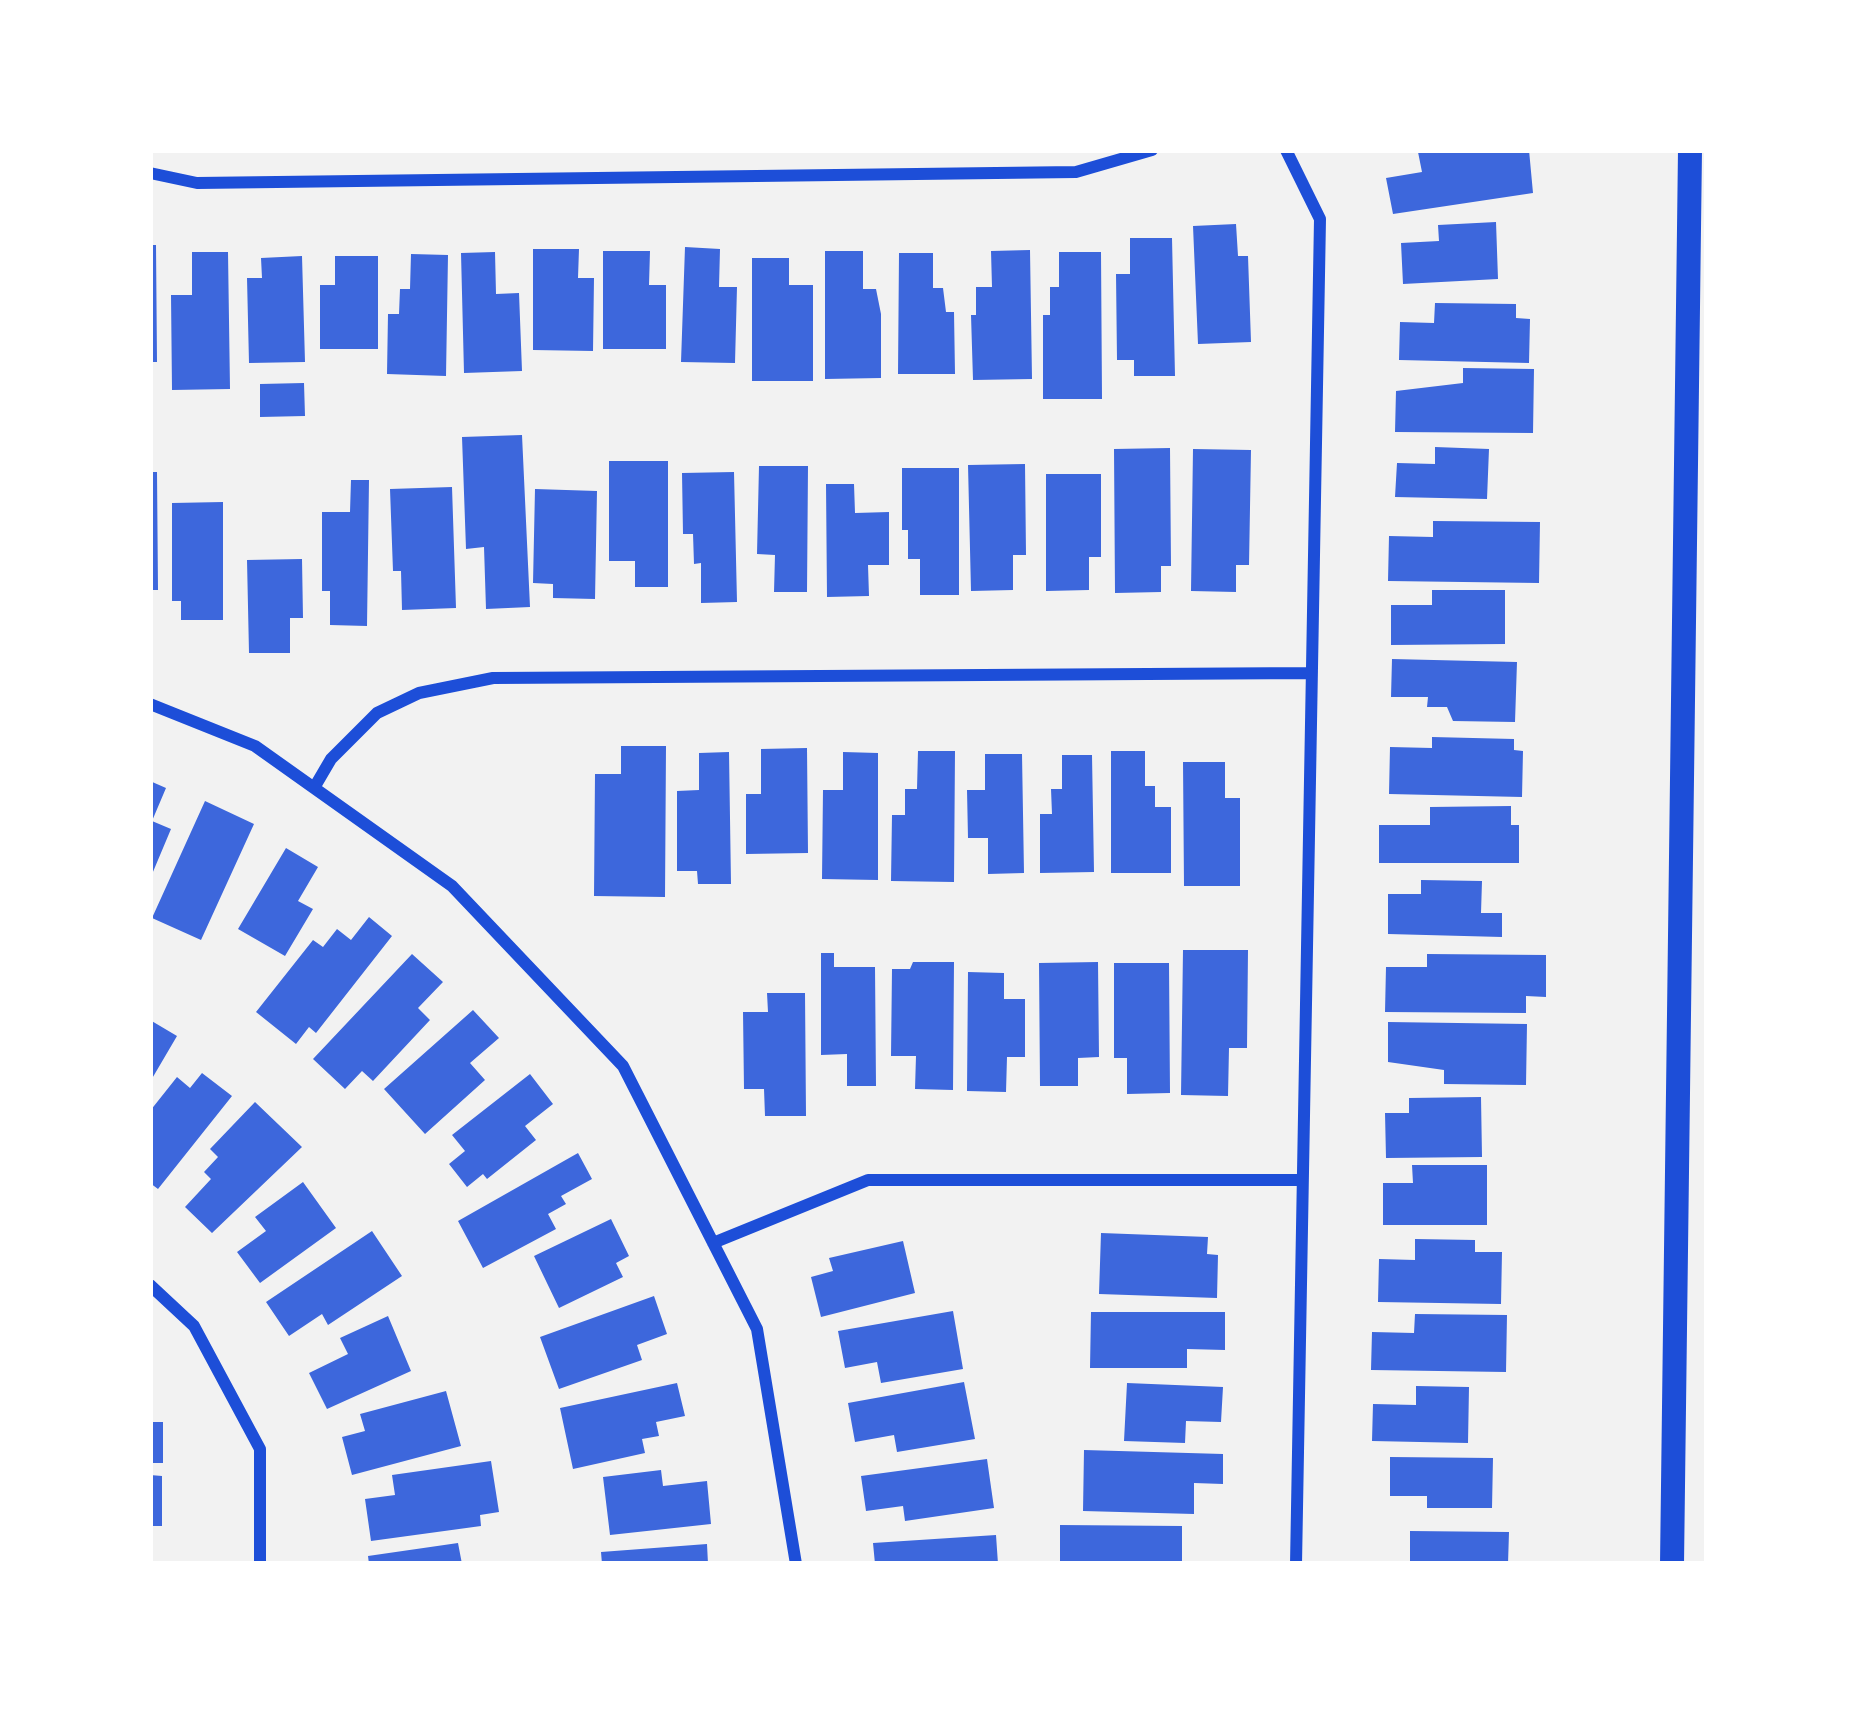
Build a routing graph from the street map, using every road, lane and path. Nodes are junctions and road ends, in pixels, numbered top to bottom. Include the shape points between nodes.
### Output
1 (1153, 150) edge
2 (1286, 150) edge
3 (1690, 150) edge
4 (150, 173) edge
5 (1311, 673) junction
6 (150, 704) edge
7 (314, 788) junction
8 (1302, 1180) junction
9 (713, 1243) junction
10 (150, 1285) edge
11 (260, 1564) edge
12 (796, 1564) edge
13 (1296, 1564) edge
14 (1672, 1564) edge

1 - 4 street via 1076,172 197,183
2 - 5 street via 1320,219
3 - 14 main road
5 - 7 street via 493,678 419,693 376,713
5 - 8 street
6 - 7 street via 255,746
7 - 9 street via 452,886 622,1066
8 - 9 street via 868,1180
8 - 13 street
9 - 12 street via 757,1329
10 - 11 street via 194,1326 260,1448

